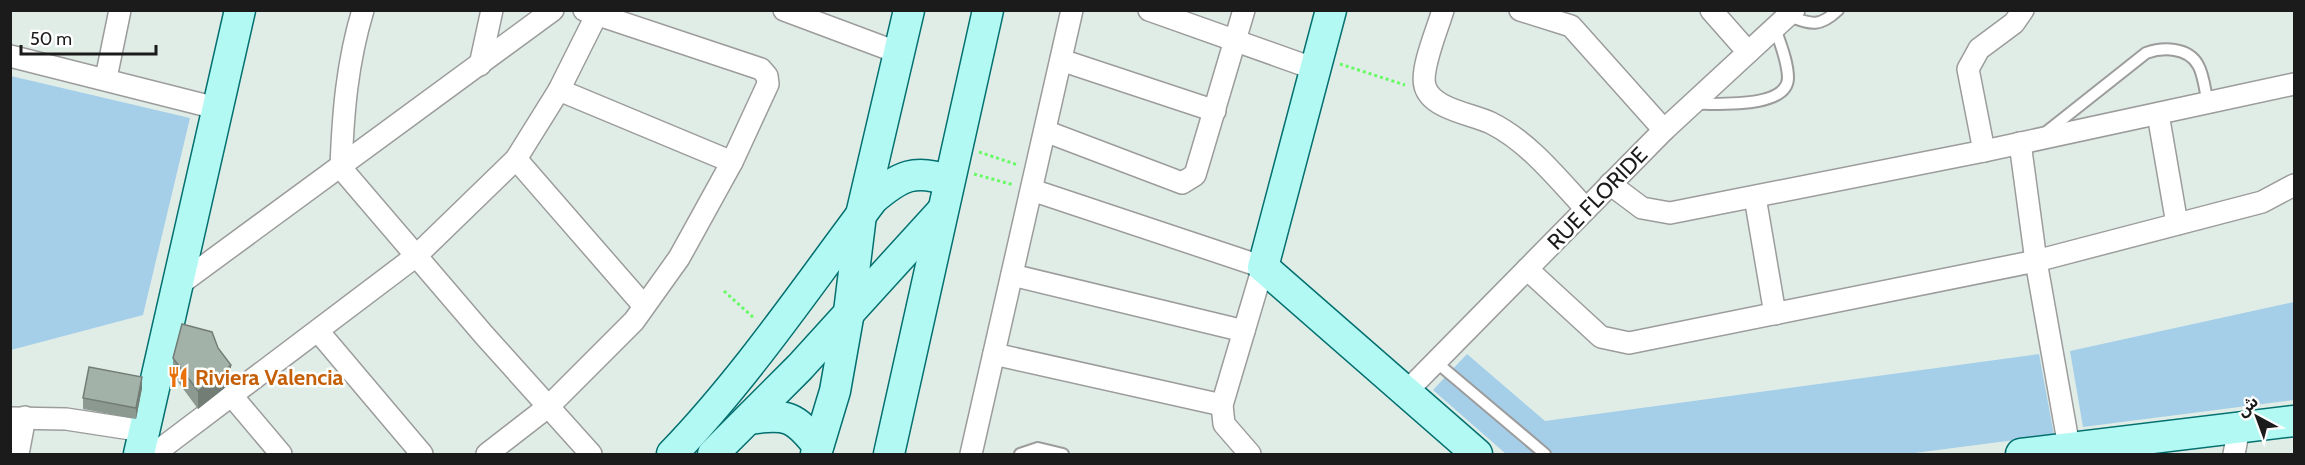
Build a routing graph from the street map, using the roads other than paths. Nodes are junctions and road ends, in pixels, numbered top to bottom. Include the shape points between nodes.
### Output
1 (120, 10) edge
2 (240, 10) edge
3 (363, 10) edge
4 (492, 10) edge
5 (553, 10) edge
6 (909, 10) edge
7 (988, 10) edge
8 (1072, 10) edge
9 (1149, 10) edge
10 (1244, 10) edge
11 (1331, 10) edge
12 (1443, 10) edge
13 (1520, 10) edge
14 (1711, 10) edge
15 (1838, 10) edge
16 (2024, 10) edge
17 (593, 12) edge
18 (796, 12) edge
19 (1573, 18) edge
20 (1786, 18) edge
21 (1235, 41) junction
22 (1748, 52) junction
23 (900, 53) junction
24 (10, 56) edge
25 (1061, 60) junction
26 (1317, 63) junction
27 (480, 65) junction
28 (106, 78) junction
29 (2295, 84) edge
30 (559, 90) junction
31 (2208, 103) junction
32 (1692, 104) junction
33 (220, 109) junction
34 (1215, 111) junction
35 (2158, 114) junction
36 (1664, 130) junction
37 (1045, 131) junction
38 (2028, 141) junction
39 (1984, 151) junction
40 (516, 159) junction
41 (732, 162) junction
42 (953, 164) junction
43 (341, 168) junction
44 (1034, 181) junction
45 (1610, 184) junction
46 (2295, 185) edge
47 (1755, 197) junction
48 (1586, 209) junction
49 (941, 212) junction
50 (861, 215) junction
51 (2177, 224) junction
52 (416, 256) junction
53 (2036, 261) junction
54 (1263, 267) junction
55 (1527, 269) junction
56 (1012, 275) junction
57 (177, 286) junction
58 (645, 306) junction
59 (849, 312) junction
60 (1775, 314) junction
61 (1244, 331) junction
62 (318, 332) junction
63 (994, 354) junction
64 (1436, 362) junction
65 (1406, 392) junction
66 (232, 396) junction
67 (1222, 405) junction
68 (549, 406) junction
69 (18, 418) edge
70 (750, 420) junction
71 (2295, 421) edge
72 (2237, 441) edge
73 (2150, 446) edge
74 (146, 447) edge
75 (817, 450) edge
76 (271, 451) edge
77 (2068, 451) edge
78 (18, 454) edge
79 (422, 454) edge
80 (487, 454) edge
81 (591, 454) edge
82 (672, 454) edge
83 (712, 454) edge
84 (889, 454) edge
85 (971, 454) edge
86 (1020, 454) edge
87 (1063, 454) edge
88 (1250, 454) edge
89 (1477, 454) edge
90 (1545, 454) edge
91 (2021, 454) edge

1 - 28 street
2 - 33 street
3 - 43 street via 343,105
4 - 27 street
5 - 27 street
6 - 23 street
7 - 42 street
8 - 25 street
9 - 21 street
10 - 21 street
11 - 26 street
12 - 48 street via 1425,73 1427,92 1436,101 1489,122 1516,138
13 - 19 street
14 - 22 street
15 - 20 lane via 1823,22 1812,24
16 - 39 street via 2014,23 1979,49 1968,69
17 - 30 street
17 - 41 street via 761,69 768,84
18 - 23 street
19 - 36 street
20 - 22 street, RUE FLORIDE
20 - 32 lane via 1788,81 1782,92 1763,101
21 - 26 street
21 - 34 street
22 - 32 street, RUE FLORIDE
23 - 50 street
24 - 28 street
25 - 34 street
25 - 37 street
26 - 54 street
27 - 43 street
28 - 33 street
29 - 31 street
30 - 40 street
30 - 41 street
31 - 35 street
31 - 38 lane via 2198,65 2180,52 2157,49 2146,53
32 - 36 street, RUE FLORIDE
33 - 57 street
34 - 37 street via 1195,176 1182,183
35 - 38 street
35 - 51 street
36 - 45 street, RUE FLORIDE
37 - 44 street
38 - 39 street
38 - 53 street
39 - 47 street
40 - 52 street
40 - 58 street
41 - 58 street via 679,258
42 - 49 street
42 - 50 street via 890,185
43 - 52 street
43 - 57 street
44 - 54 street
44 - 56 street
45 - 47 street via 1653,213
45 - 48 street, RUE FLORIDE
46 - 51 street via 2262,202
47 - 60 street
48 - 55 street, RUE FLORIDE
49 - 59 street
49 - 84 street
50 - 59 street
50 - 82 street via 773,334
51 - 53 street
52 - 62 street
52 - 68 street
53 - 60 street
53 - 77 street
54 - 61 street
54 - 65 street
55 - 60 street via 1601,337 1619,342
55 - 64 street, RUE FLORIDE
56 - 61 street
56 - 63 street
57 - 74 street
58 - 68 street
59 - 70 street
59 - 75 street via 835,391
61 - 67 street
62 - 66 street
62 - 79 street
63 - 67 street
63 - 85 street
64 - 65 street, RUE FLORIDE
64 - 90 lane
65 - 89 street
66 - 74 street
66 - 76 street
67 - 88 street via 1224,424
68 - 80 street
68 - 81 street
69 - 74 street via 66,419
69 - 78 street
70 - 75 street via 771,415 793,419 805,429
70 - 83 street
71 - 72 street
72 - 73 street
73 - 77 street
77 - 91 street
86 - 87 lane via 1038,447

